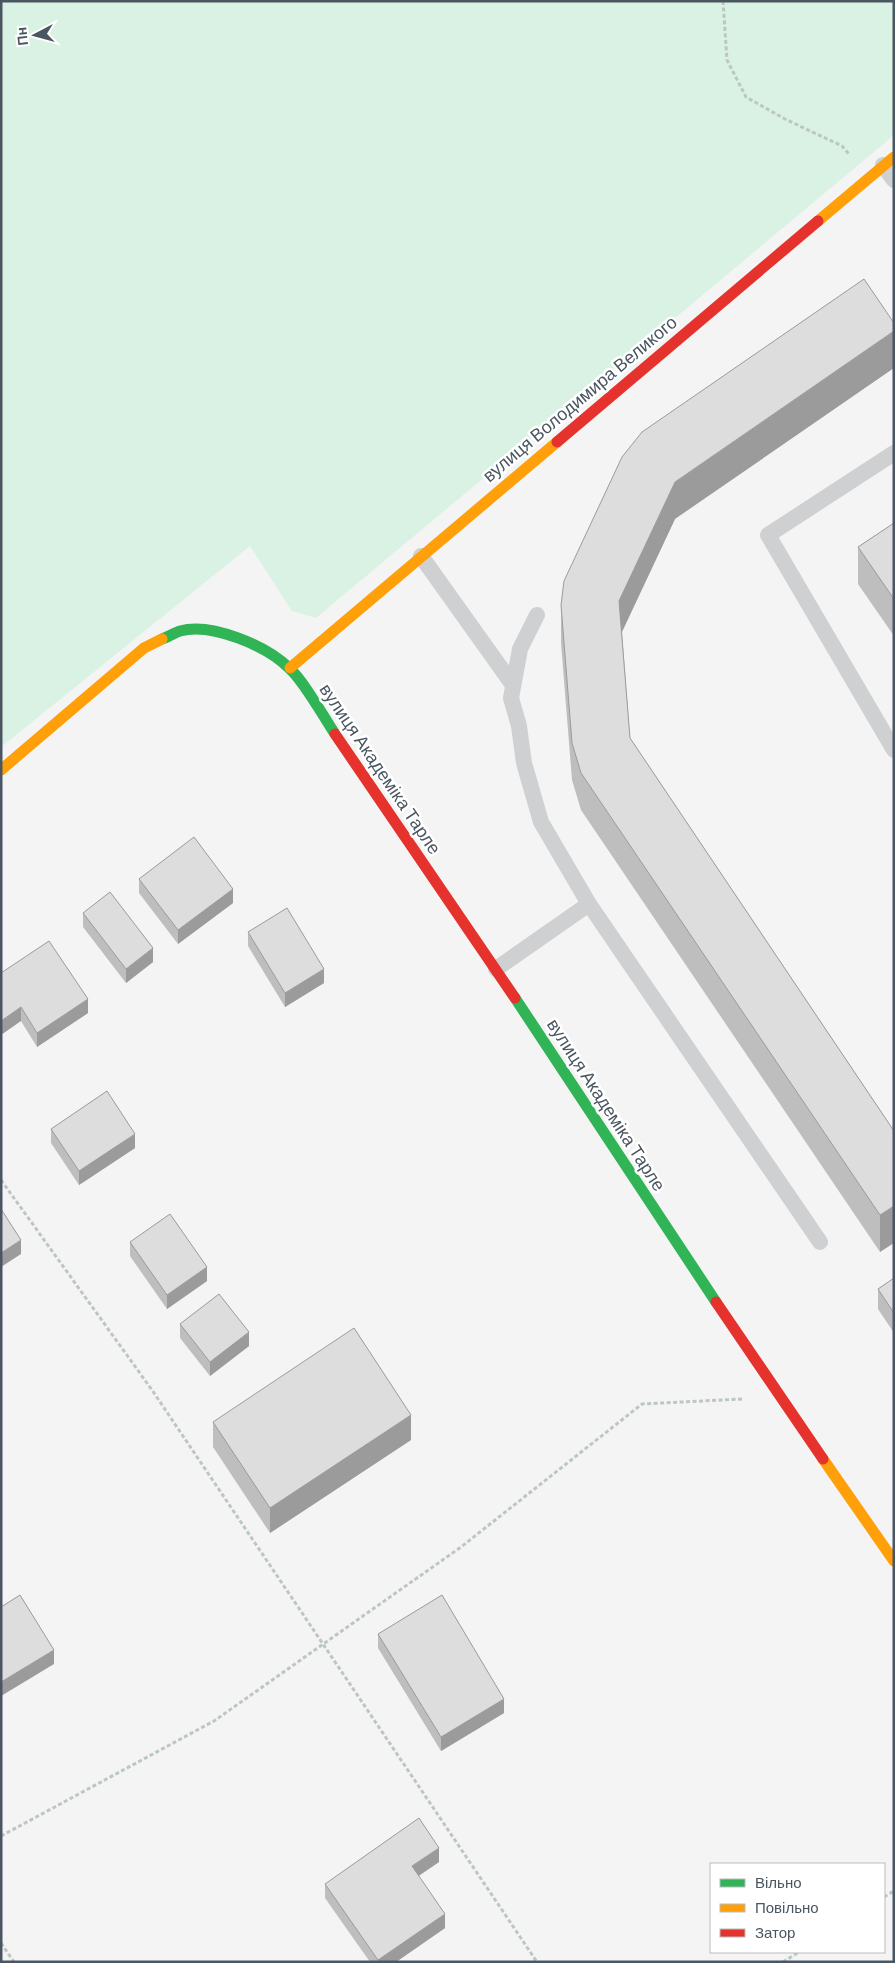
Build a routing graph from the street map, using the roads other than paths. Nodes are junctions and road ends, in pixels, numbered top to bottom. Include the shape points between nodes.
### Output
1 (888, 161) edge
2 (894, 180) edge
3 (894, 453) edge
4 (421, 556) junction
5 (537, 615) dead end
6 (290, 668) junction
7 (513, 685) junction
8 (894, 750) edge
9 (1, 770) edge
10 (589, 904) junction
11 (496, 969) junction
12 (820, 1242) dead end
13 (894, 1561) edge

1 - 2 lane
1 - 4 street, вулиця Володимира Великого
3 - 8 lane via 768,535
4 - 6 street, вулиця Володимира Великого
4 - 7 lane
5 - 7 lane via 520,649
6 - 9 street via 262,648 217,631 180,631 144,648
6 - 11 street, вулиця Академіка Тарле
7 - 10 lane via 511,698 524,762 541,822
10 - 11 lane
10 - 12 lane
11 - 13 street, вулиця Академіка Тарле via 779,1397

